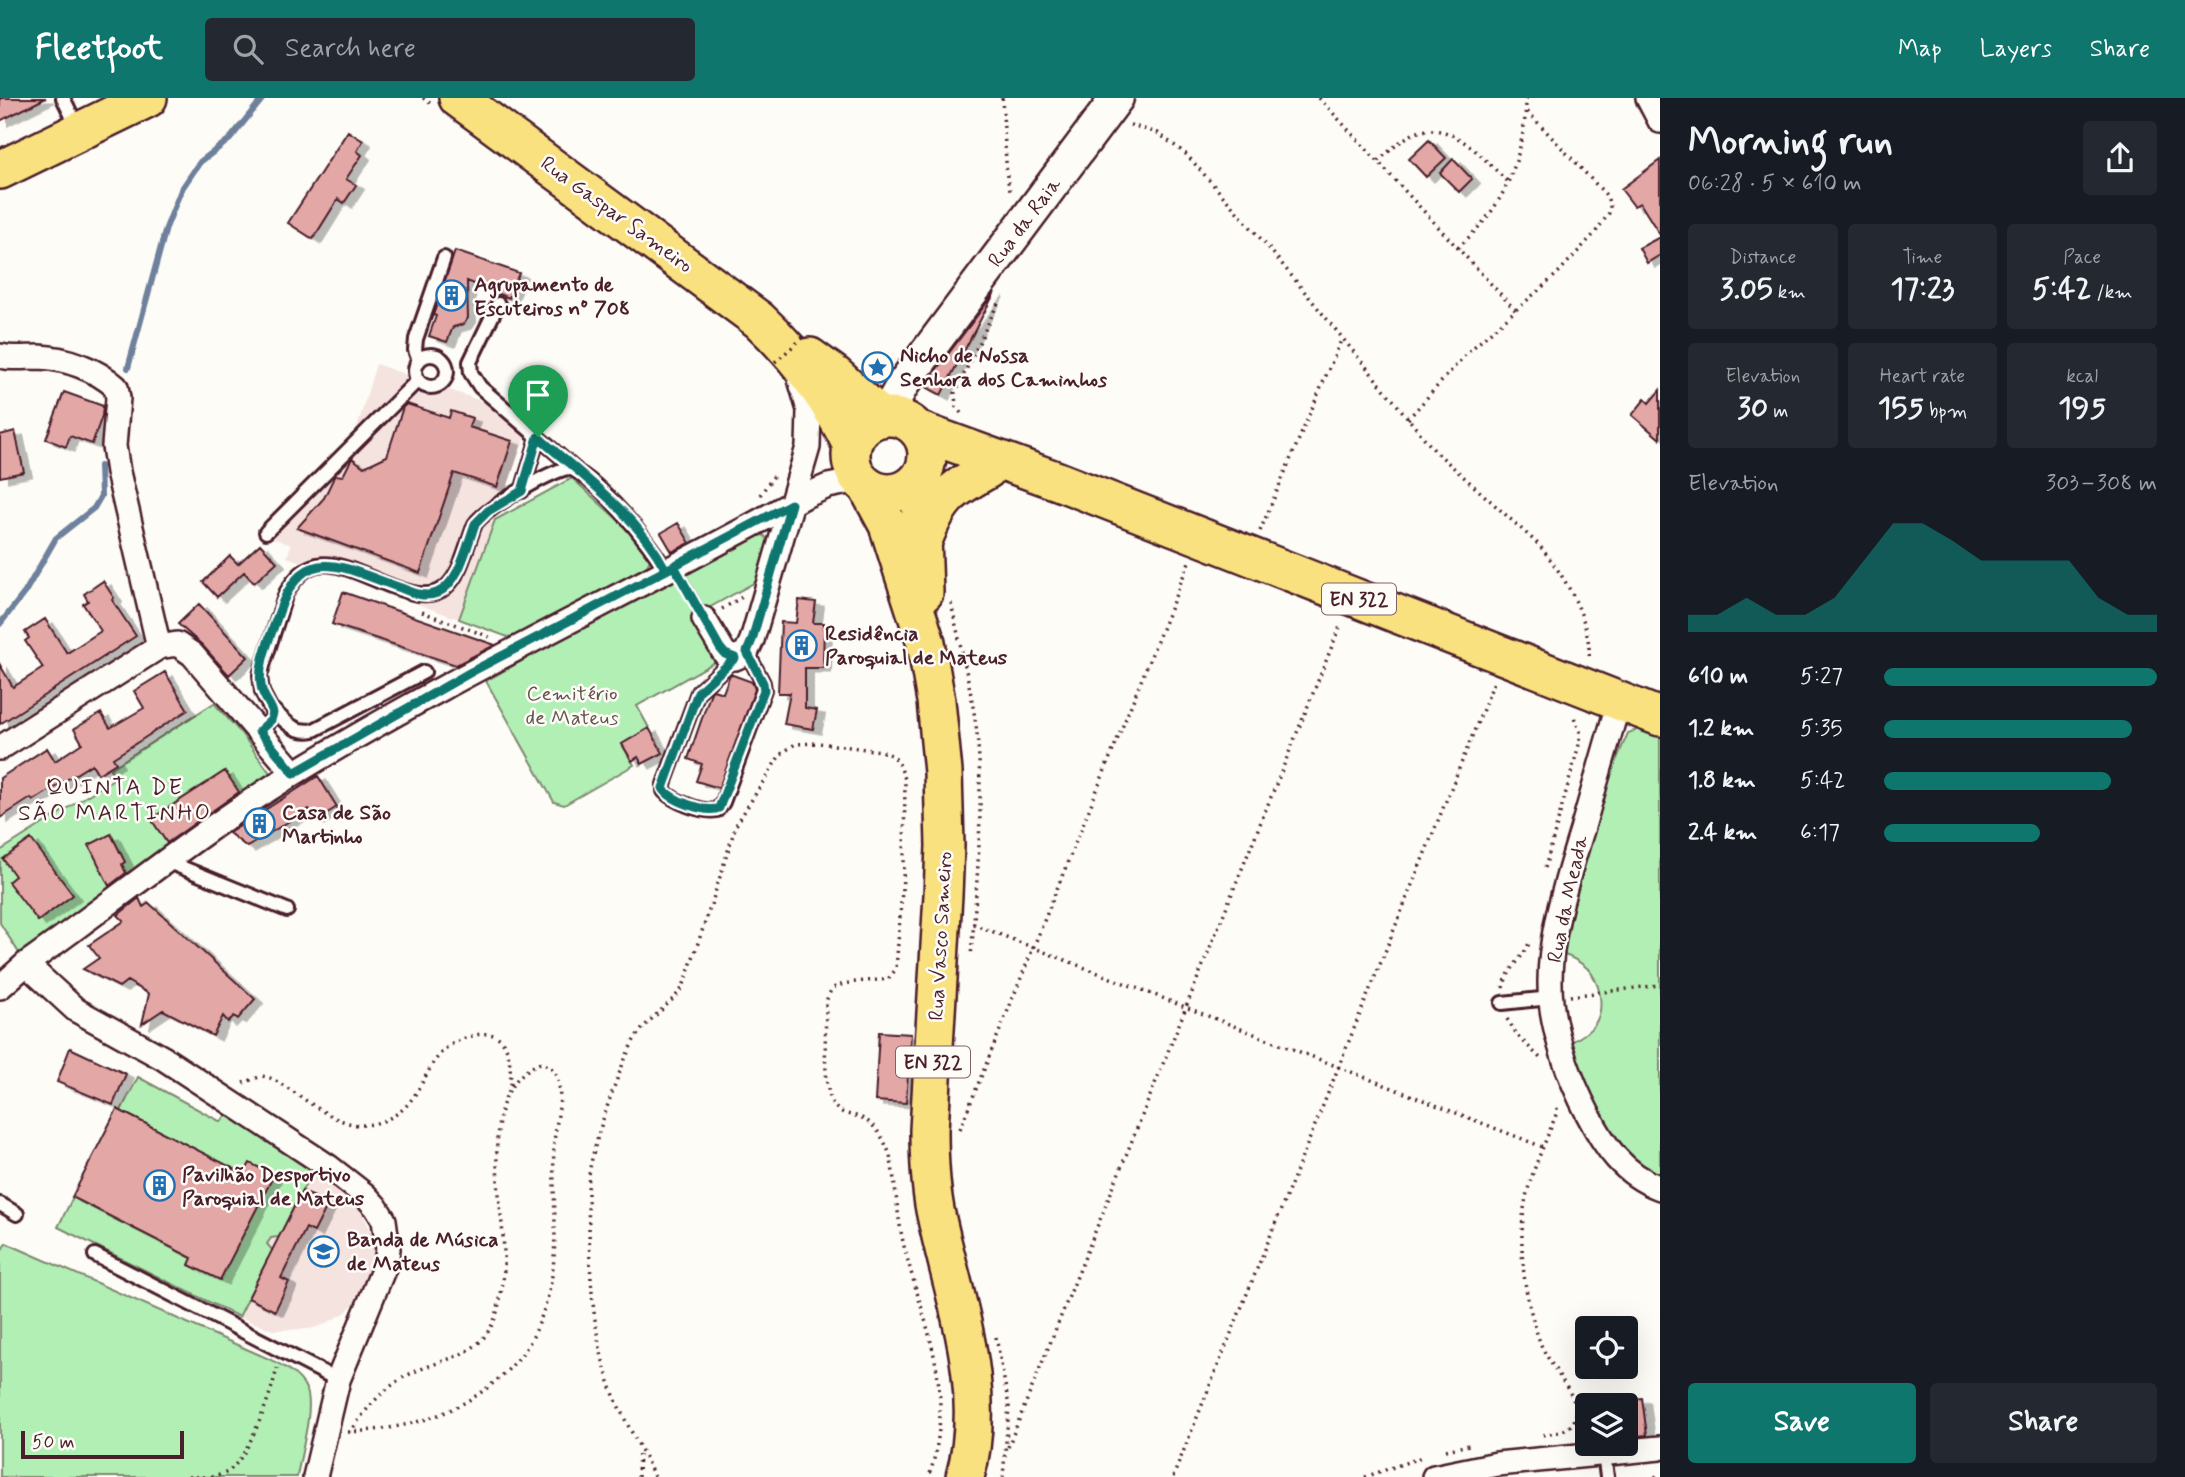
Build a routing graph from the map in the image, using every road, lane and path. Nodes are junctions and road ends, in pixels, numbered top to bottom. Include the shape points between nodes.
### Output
1 (63, 98) edge
2 (148, 98) edge
3 (458, 98) edge
4 (1002, 98) edge
5 (1319, 98) edge
6 (1526, 98) edge
7 (1648, 98) edge
8 (1119, 110) edge
9 (1526, 110) junction
10 (1660, 121) edge
11 (80, 131) junction
12 (1378, 161) junction
13 (0, 170) edge
14 (1507, 181) junction
15 (1023, 222) junction
16 (1458, 248) junction
17 (444, 258) dead end
18 (999, 299) dead end
19 (498, 304) dead end
20 (1516, 311) junction
21 (1342, 338) junction
22 (932, 346) junction
23 (781, 349) junction
24 (0, 356) edge
25 (419, 360) junction
26 (774, 370) dead end
27 (447, 373) junction
28 (471, 373) junction
29 (912, 373) junction
30 (835, 375) junction
31 (418, 380) junction
32 (964, 416) dead end
33 (1408, 419) junction
34 (900, 423) junction
35 (538, 437) junction
36 (857, 468) junction
37 (576, 470) junction
38 (987, 470) junction
39 (778, 471) dead end
40 (923, 473) junction
41 (1058, 481) junction
42 (522, 491) junction
43 (755, 500) dead end
44 (791, 504) junction
45 (266, 532) dead end
46 (1259, 533) dead end
47 (923, 541) junction
48 (1189, 560) dead end
49 (670, 568) junction
50 (769, 583) junction
51 (949, 592) dead end
52 (419, 595) junction
53 (1343, 618) dead end
54 (704, 619) junction
55 (489, 636) dead end
56 (926, 643) junction
57 (159, 647) junction
58 (741, 655) junction
59 (424, 672) dead end
60 (1496, 677) dead end
61 (1575, 697) junction
62 (1619, 701) junction
63 (273, 710) junction
64 (1660, 717) edge
65 (259, 731) junction
66 (0, 748) edge
67 (294, 773) junction
68 (166, 861) junction
69 (1544, 874) dead end
70 (287, 910) dead end
71 (973, 924) junction
72 (1533, 932) dead end
73 (1033, 947) junction
74 (970, 961) dead end
75 (26, 964) junction
76 (1660, 985) edge
77 (0, 987) edge
78 (1551, 998) junction
79 (1502, 1003) junction
80 (1186, 1007) junction
81 (1544, 1063) dead end
82 (1338, 1067) junction
83 (511, 1086) junction
84 (218, 1094) junction
85 (1558, 1097) dead end
86 (957, 1117) dead end
87 (1543, 1147) junction
88 (1660, 1188) edge
89 (0, 1204) edge
90 (17, 1214) dead end
91 (95, 1255) dead end
92 (995, 1331) dead end
93 (280, 1350) junction
94 (338, 1380) junction
95 (351, 1432) junction
96 (325, 1434) junction
97 (1535, 1437) dead end
98 (1472, 1445) dead end
99 (638, 1447) junction
100 (1660, 1448) edge
101 (1638, 1450) edge
102 (1438, 1452) dead end
103 (1006, 1454) junction
104 (1583, 1456) edge
105 (1604, 1456) edge
106 (1432, 1466) edge
107 (1660, 1473) edge
108 (188, 1477) edge
109 (209, 1477) edge
110 (315, 1477) edge
111 (638, 1477) edge
112 (654, 1477) edge
113 (929, 1477) edge
114 (965, 1477) edge
115 (1003, 1477) edge
116 (1173, 1477) edge
117 (1365, 1477) edge
118 (1607, 1477) edge
119 (1655, 1477) edge

1 - 11 lane
2 - 11 main road
3 - 23 main road, Rua Gaspar Sameiro via 728,295
4 - 15 path via 1007,177
5 - 12 path
6 - 9 path
7 - 10 street
8 - 15 main road, Rua da Raia
8 - 21 path via 1187,155
9 - 14 path
9 - 20 path via 1603,191 1610,206 1595,233
11 - 13 main road
12 - 14 path via 1415,133 1440,131 1463,142
12 - 16 path
14 - 16 path via 1490,213
15 - 22 main road, Rua da Raia
16 - 20 path
17 - 25 lane via 416,339
18 - 32 path via 955,393 956,407
19 - 28 lane via 472,358
20 - 33 path via 1466,353
21 - 33 path
21 - 46 path
22 - 29 main road
22 - 34 main road
23 - 26 path
23 - 30 main road
23 - 36 main road via 829,404
23 - 44 street via 801,380 809,410 808,447
24 - 57 street via 53,358 87,369 116,387 116,458
25 - 27 lane via 438,356
25 - 31 lane
27 - 28 lane
27 - 31 lane via 438,386
28 - 35 lane via 480,387
29 - 30 main road via 874,382
29 - 34 main road via 898,392
30 - 34 main road
31 - 45 lane
33 - 61 path via 1444,460 1538,544 1561,574 1589,641 1588,668
34 - 36 main road via 874,420 863,427
34 - 40 main road, EN 322 via 926,443
34 - 41 main road, EN 322
35 - 37 lane
35 - 42 lane
36 - 40 main road via 890,494 902,492
36 - 44 street
36 - 56 main road, EN 322 via 888,525
37 - 42 lane via 560,470
37 - 49 lane via 631,520
38 - 40 main road, EN 322
38 - 41 main road, EN 322
38 - 47 main road via 943,499
39 - 43 path
40 - 47 main road, EN 322
41 - 61 main road, EN 322
42 - 52 lane via 480,516 446,587
44 - 49 street
44 - 50 street
47 - 56 main road, EN 322
48 - 73 path
49 - 54 path
49 - 67 street via 471,672
50 - 54 path
50 - 58 street
51 - 71 path via 976,726 978,841
52 - 55 path via 414,609
52 - 63 lane via 328,564 300,574 286,593 262,664 261,687
53 - 80 path
54 - 58 street via 725,654
56 - 114 main road, Rua Vasco Sameiro / EN 322 via 943,772 945,846 929,1167 970,1363 973,1429
57 - 65 street via 177,643 186,648
57 - 66 street
58 - 58 lane via 698,692 664,784 671,797 709,811 723,802 764,690
59 - 63 lane via 314,730 292,728
60 - 82 path
61 - 62 main road, EN 322
61 - 69 path via 1580,741
62 - 64 main road, EN 322
62 - 78 street, Rua da Meada via 1564,896 1553,952
63 - 65 lane via 271,720
65 - 67 street
67 - 68 street
68 - 70 lane
68 - 75 street
71 - 73 path
71 - 74 path
72 - 79 path via 1506,976
73 - 80 path
73 - 86 path via 957,1136
75 - 77 street
75 - 84 street via 76,1010 150,1049
76 - 78 path
78 - 79 lane
78 - 88 street, Rua da Meada via 1565,1062 1600,1138 1624,1168
79 - 81 path via 1511,1026
80 - 82 path
80 - 103 path
82 - 87 path
82 - 116 path
83 - 84 path via 505,1045 499,1037 482,1034 445,1048 412,1099 395,1116 365,1125 336,1117 262,1076
83 - 95 path via 497,1133 505,1255 492,1327 464,1354 393,1384 364,1411
83 - 95 path via 540,1063 556,1074 560,1090 554,1144 555,1244 539,1324 519,1358 481,1393 446,1413 398,1427
84 - 94 street via 329,1167 365,1195 384,1220 386,1263
85 - 87 path
87 - 97 path via 1527,1194 1523,1224 1528,1293 1541,1345 1576,1408 1571,1427
89 - 90 lane
91 - 93 lane
92 - 103 path via 1009,1406
93 - 94 lane
93 - 109 path via 273,1387 246,1447 227,1472
94 - 96 street
95 - 96 path
96 - 110 street
98 - 102 path
99 - 111 path
99 - 112 path
99 - 113 path via 612,1390 593,1306 590,1169 634,1041 683,987 736,825 780,755 794,744 819,743 891,755 905,779 896,970 888,979 843,985 829,993 827,1091 839,1111 875,1129 890,1155 904,1245 940,1385 939,1434
100 - 101 street
103 - 115 path
104 - 106 street
105 - 118 lane
106 - 117 path
107 - 119 path
108 - 109 path

